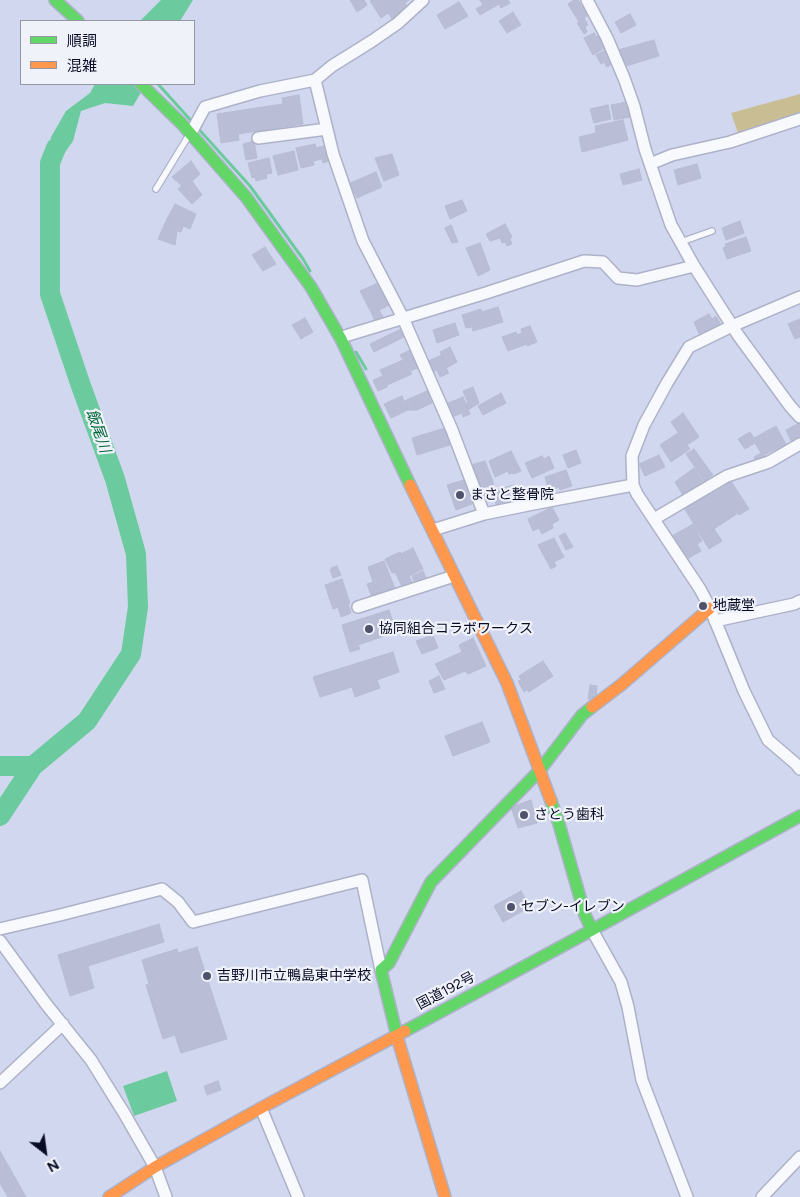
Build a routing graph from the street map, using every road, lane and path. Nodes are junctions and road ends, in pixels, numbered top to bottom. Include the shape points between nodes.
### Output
1 (54, 0) edge
2 (424, 0) edge
3 (587, 0) edge
4 (77, 20) edge
5 (315, 80) junction
6 (143, 85) edge
7 (800, 119) edge
8 (194, 127) junction
9 (327, 129) junction
10 (258, 138) dead end
11 (650, 164) junction
12 (156, 189) dead end
13 (712, 231) dead end
14 (681, 242) junction
15 (694, 266) junction
16 (800, 297) edge
17 (403, 318) junction
18 (732, 326) junction
19 (345, 337) junction
20 (800, 417) edge
21 (800, 444) edge
22 (633, 484) junction
23 (484, 514) junction
24 (654, 519) junction
25 (433, 530) junction
26 (454, 576) junction
27 (800, 600) edge
28 (358, 607) dead end
29 (710, 608) junction
30 (715, 621) junction
31 (800, 769) edge
32 (540, 770) junction
33 (800, 816) edge
34 (0, 929) edge
35 (592, 930) junction
36 (0, 941) edge
37 (381, 970) junction
38 (63, 1024) junction
39 (397, 1035) junction
40 (0, 1083) edge
41 (261, 1108) junction
42 (800, 1156) edge
43 (155, 1167) junction
44 (109, 1197) edge
45 (166, 1197) edge
46 (298, 1197) edge
47 (445, 1197) edge
48 (687, 1197) edge
49 (762, 1197) edge

1 - 4 main road
2 - 5 street via 398,23
3 - 11 street via 624,78
5 - 8 street via 205,107
5 - 9 street
6 - 8 main road via 182,124
7 - 11 street
8 - 12 lane
8 - 19 main road
9 - 10 street
9 - 17 street via 363,241
11 - 14 street via 671,225
13 - 14 lane
14 - 15 street
15 - 17 street via 637,280 618,278 603,262 584,261
15 - 18 street
16 - 18 street
17 - 19 street
17 - 23 street via 452,430
18 - 20 street
18 - 22 street via 689,347 644,425 632,456
19 - 25 main road
21 - 24 street via 769,462 727,476
22 - 23 street
22 - 24 street
23 - 25 street
24 - 29 street
25 - 26 main road
26 - 28 street
26 - 32 main road via 507,683
27 - 30 street
29 - 30 street
29 - 32 main road via 582,715
30 - 31 street via 768,740
32 - 35 main road
32 - 37 main road via 431,882 389,963
33 - 35 main road, 国道192号
34 - 37 street via 162,889 178,902 193,922 362,880
35 - 39 main road, 国道192号
35 - 48 street via 620,982 642,1080
36 - 38 street
37 - 39 main road
38 - 40 street
38 - 43 street via 100,1075
39 - 41 main road, 国道192号
39 - 47 main road
41 - 43 main road, 国道192号
41 - 46 street
42 - 49 street
43 - 44 main road, 国道192号
43 - 45 street

